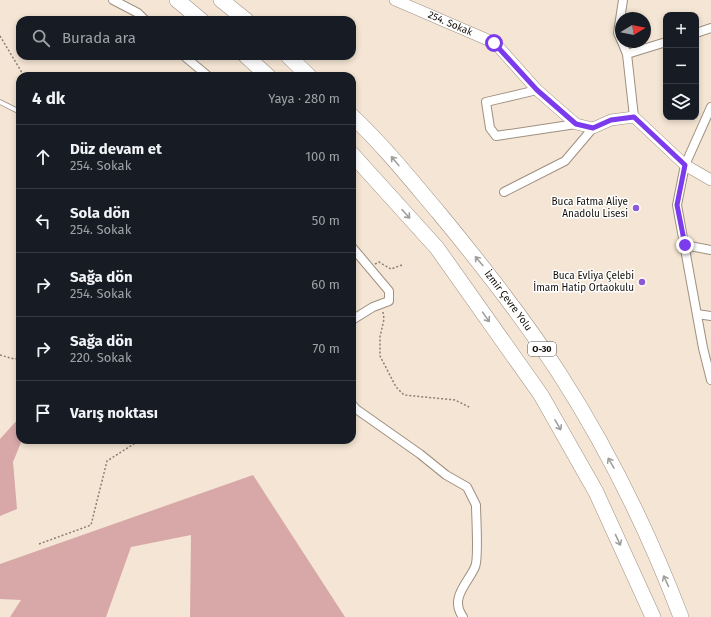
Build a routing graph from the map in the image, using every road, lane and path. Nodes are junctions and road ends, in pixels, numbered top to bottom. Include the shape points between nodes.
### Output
1 (113, 0) edge
2 (177, 0) edge
3 (221, 0) edge
4 (395, 0) edge
5 (623, 0) edge
6 (621, 12) edge
7 (141, 16) edge
8 (196, 16) edge
9 (241, 16) edge
10 (711, 28) edge
11 (699, 32) edge
12 (0, 36) edge
13 (663, 43) edge
14 (625, 48) edge
15 (627, 54) junction
16 (189, 60) edge
17 (250, 60) edge
18 (292, 60) edge
19 (22, 72) edge
20 (203, 72) edge
21 (264, 72) edge
22 (305, 72) edge
23 (537, 90) junction
24 (0, 102) edge
25 (711, 107) edge
26 (16, 110) edge
27 (634, 117) junction
28 (356, 120) edge
29 (576, 124) junction
30 (593, 128) junction
31 (356, 158) edge
32 (685, 165) junction
33 (711, 180) edge
34 (504, 192) dead end
35 (685, 245) junction
36 (711, 250) edge
37 (356, 252) edge
38 (402, 265) dead end
39 (369, 269) junction
40 (382, 304) junction
41 (697, 314) junction
42 (711, 316) edge
43 (356, 318) edge
44 (707, 349) edge
45 (0, 355) edge
46 (16, 359) edge
47 (711, 380) edge
48 (469, 407) dead end
49 (356, 409) edge
50 (134, 444) edge
51 (39, 544) dead end
52 (464, 617) edge
53 (652, 617) edge
54 (681, 617) edge

1 - 7 street
2 - 8 highway
3 - 9 highway
4 - 23 street, 254. Sokak via 494,43
5 - 6 street
10 - 11 street
12 - 19 path
13 - 15 street
14 - 15 street
15 - 27 street
16 - 20 street
17 - 21 highway
18 - 22 highway
23 - 29 street, 254. Sokak
23 - 29 street via 486,102 490,128 496,136
24 - 26 lane
25 - 32 street
27 - 30 street via 611,120
27 - 32 street
54 -> 28 highway, İzmir Çevre Yolu / O-30 via 618,475 559,373 489,274 376,138
29 - 30 street, 254. Sokak
30 - 34 street via 564,161
31 -> 53 highway, O-30 via 437,248 541,395 596,492
32 - 33 street
32 - 35 street via 677,205
35 - 36 street
35 - 41 street
37 - 39 street
38 - 39 path via 391,268 378,262
39 - 40 street via 389,290 389,301
40 - 43 street
40 - 48 path via 384,319 380,337 380,356 396,387 404,396 455,400
41 - 42 street
41 - 44 street
44 - 47 street
45 - 46 path
49 - 52 street via 446,475 467,487 472,496 476,505 476,566 462,586 458,602
50 - 51 path via 107,461 91,525

